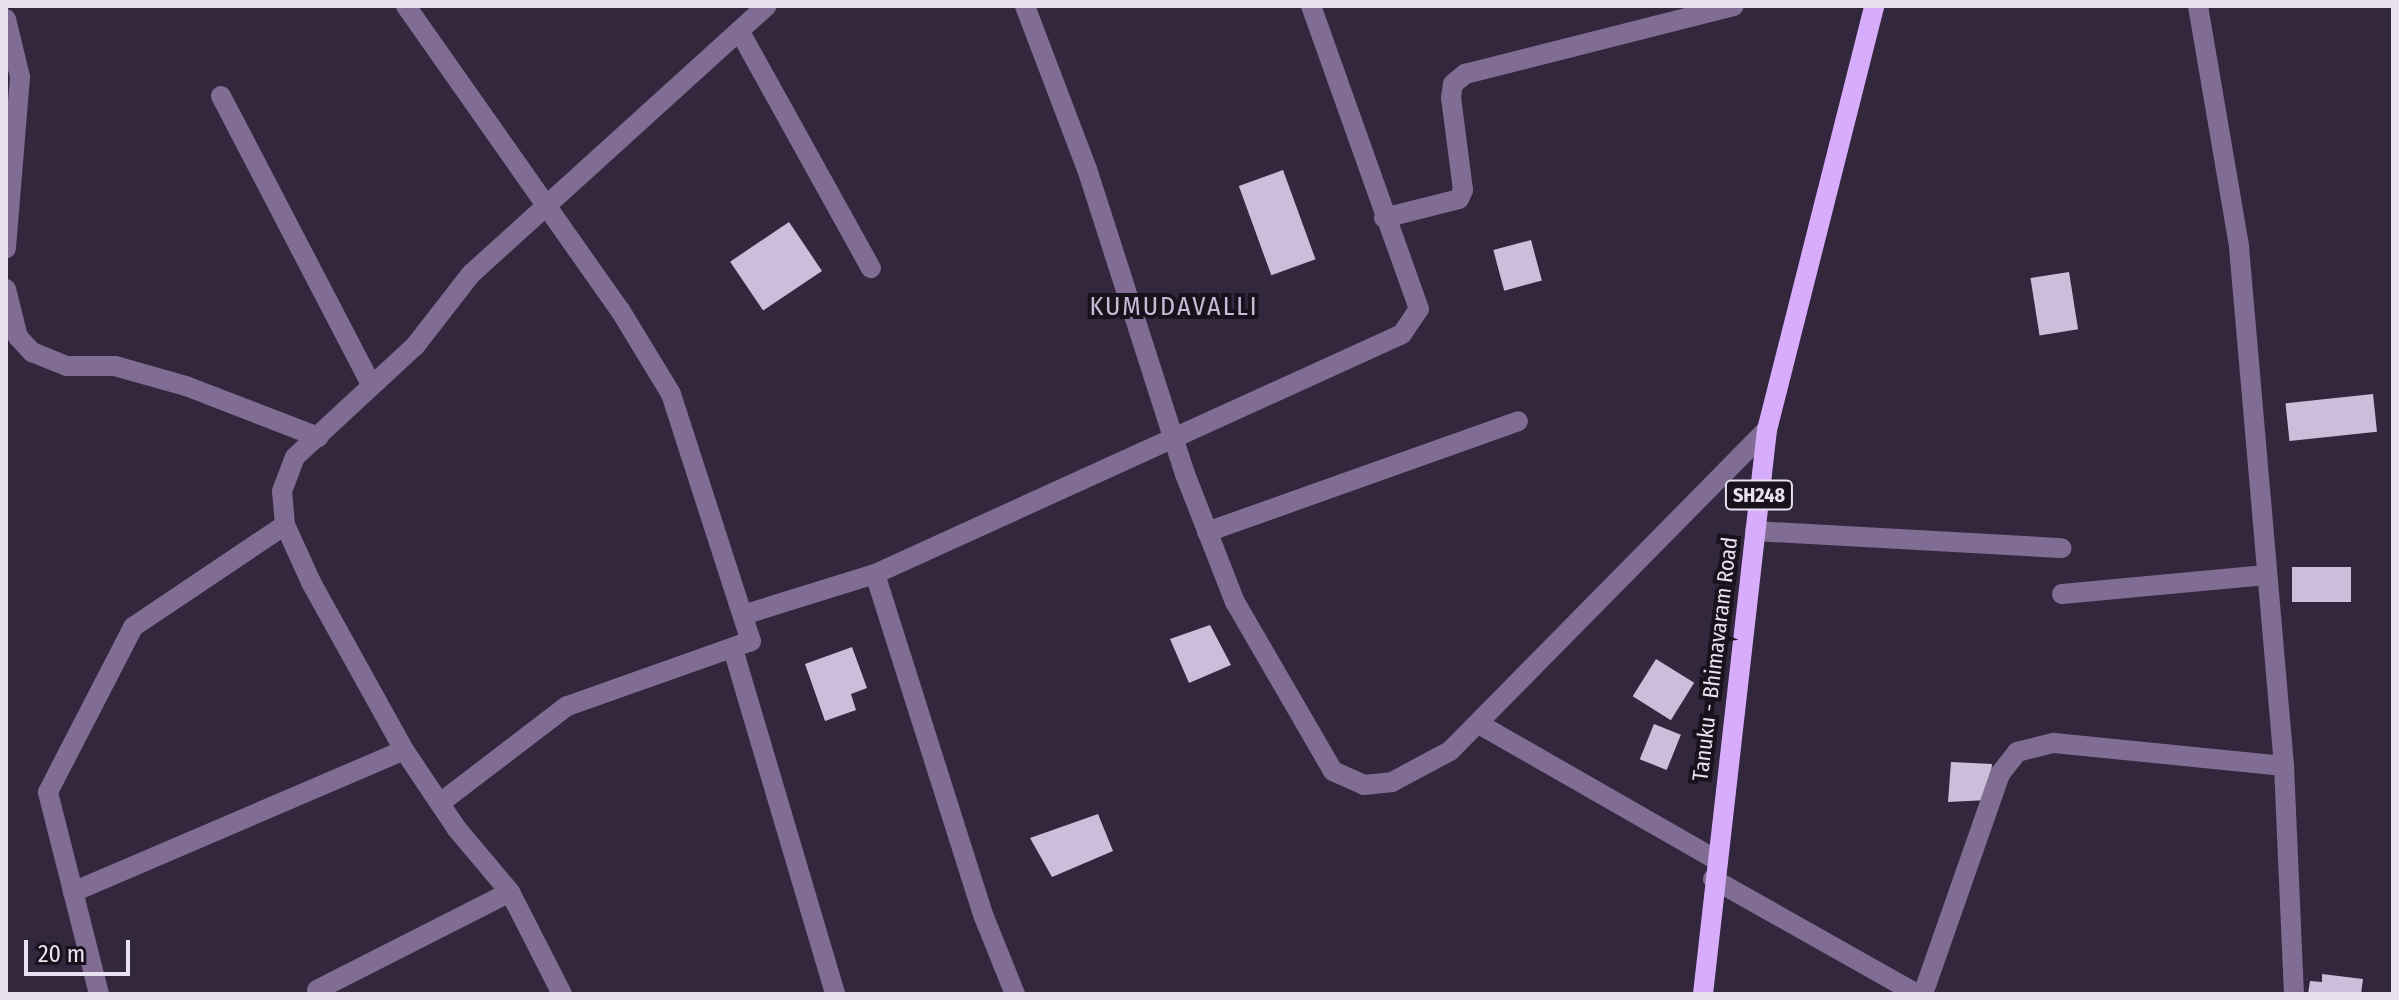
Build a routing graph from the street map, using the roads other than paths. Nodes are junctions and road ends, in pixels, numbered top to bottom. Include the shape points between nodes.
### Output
1 (406, 6) edge
2 (767, 6) edge
3 (1025, 6) edge
4 (1311, 6) edge
5 (1734, 6) edge
6 (1874, 6) edge
7 (2198, 6) edge
8 (6, 19) edge
9 (740, 32) junction
10 (221, 96) dead end
11 (547, 207) junction
12 (1384, 218) junction
13 (6, 248) edge
14 (871, 268) dead end
15 (6, 289) edge
16 (371, 384) junction
17 (1518, 421) dead end
18 (1767, 430) junction
19 (318, 437) junction
20 (1174, 439) junction
21 (285, 525) junction
22 (1755, 531) junction
23 (1207, 532) junction
24 (2062, 548) dead end
25 (875, 574) junction
26 (2266, 575) junction
27 (2062, 594) dead end
28 (743, 615) junction
29 (733, 649) junction
30 (1479, 724) junction
31 (404, 750) junction
32 (2284, 766) junction
33 (440, 803) junction
34 (1714, 870) junction
35 (73, 892) junction
36 (510, 892) junction
37 (317, 990) dead end
38 (99, 994) edge
39 (562, 994) edge
40 (835, 994) edge
41 (1015, 994) edge
42 (1703, 994) edge
43 (1917, 994) edge
44 (1923, 994) edge
45 (2294, 994) edge

1 - 11 street
2 - 9 street
3 - 20 street via 1092,183
4 - 12 street
5 - 12 street via 1465,74 1453,84 1451,98 1463,190 1459,199
6 - 18 main road, Tanuku - Bhimavaram Road / SH248
7 - 26 street via 2239,247
8 - 13 street via 20,77
9 - 11 street
9 - 14 street
10 - 16 street
11 - 16 street via 471,274 415,346
11 - 28 street via 671,394
12 - 20 street via 1419,309 1402,334
15 - 19 street via 18,337 32,352 67,366 115,366 186,386
16 - 19 street
17 - 23 street
18 - 22 main road, Tanuku - Bhimavaram Road / SH248
18 - 30 street
19 - 21 street via 295,457 282,491
20 - 23 street
20 - 25 street
21 - 31 street
21 - 35 street via 133,627 48,792
22 - 24 street
22 - 34 main road, Tanuku - Bhimavaram Road / SH248
23 - 30 street via 1235,602 1333,771 1364,785 1392,782 1450,751
25 - 28 street
25 - 41 street via 984,917
26 - 27 street
26 - 32 street
28 - 29 street via 751,641
29 - 33 street via 567,706
29 - 40 street
30 - 34 street
31 - 33 street
31 - 35 street
32 - 44 street via 2054,743 2017,752 2000,774
32 - 45 street
33 - 36 street
34 - 42 main road, Tanuku - Bhimavaram Road / SH248
34 - 43 street
35 - 38 street
36 - 37 street
36 - 39 street

